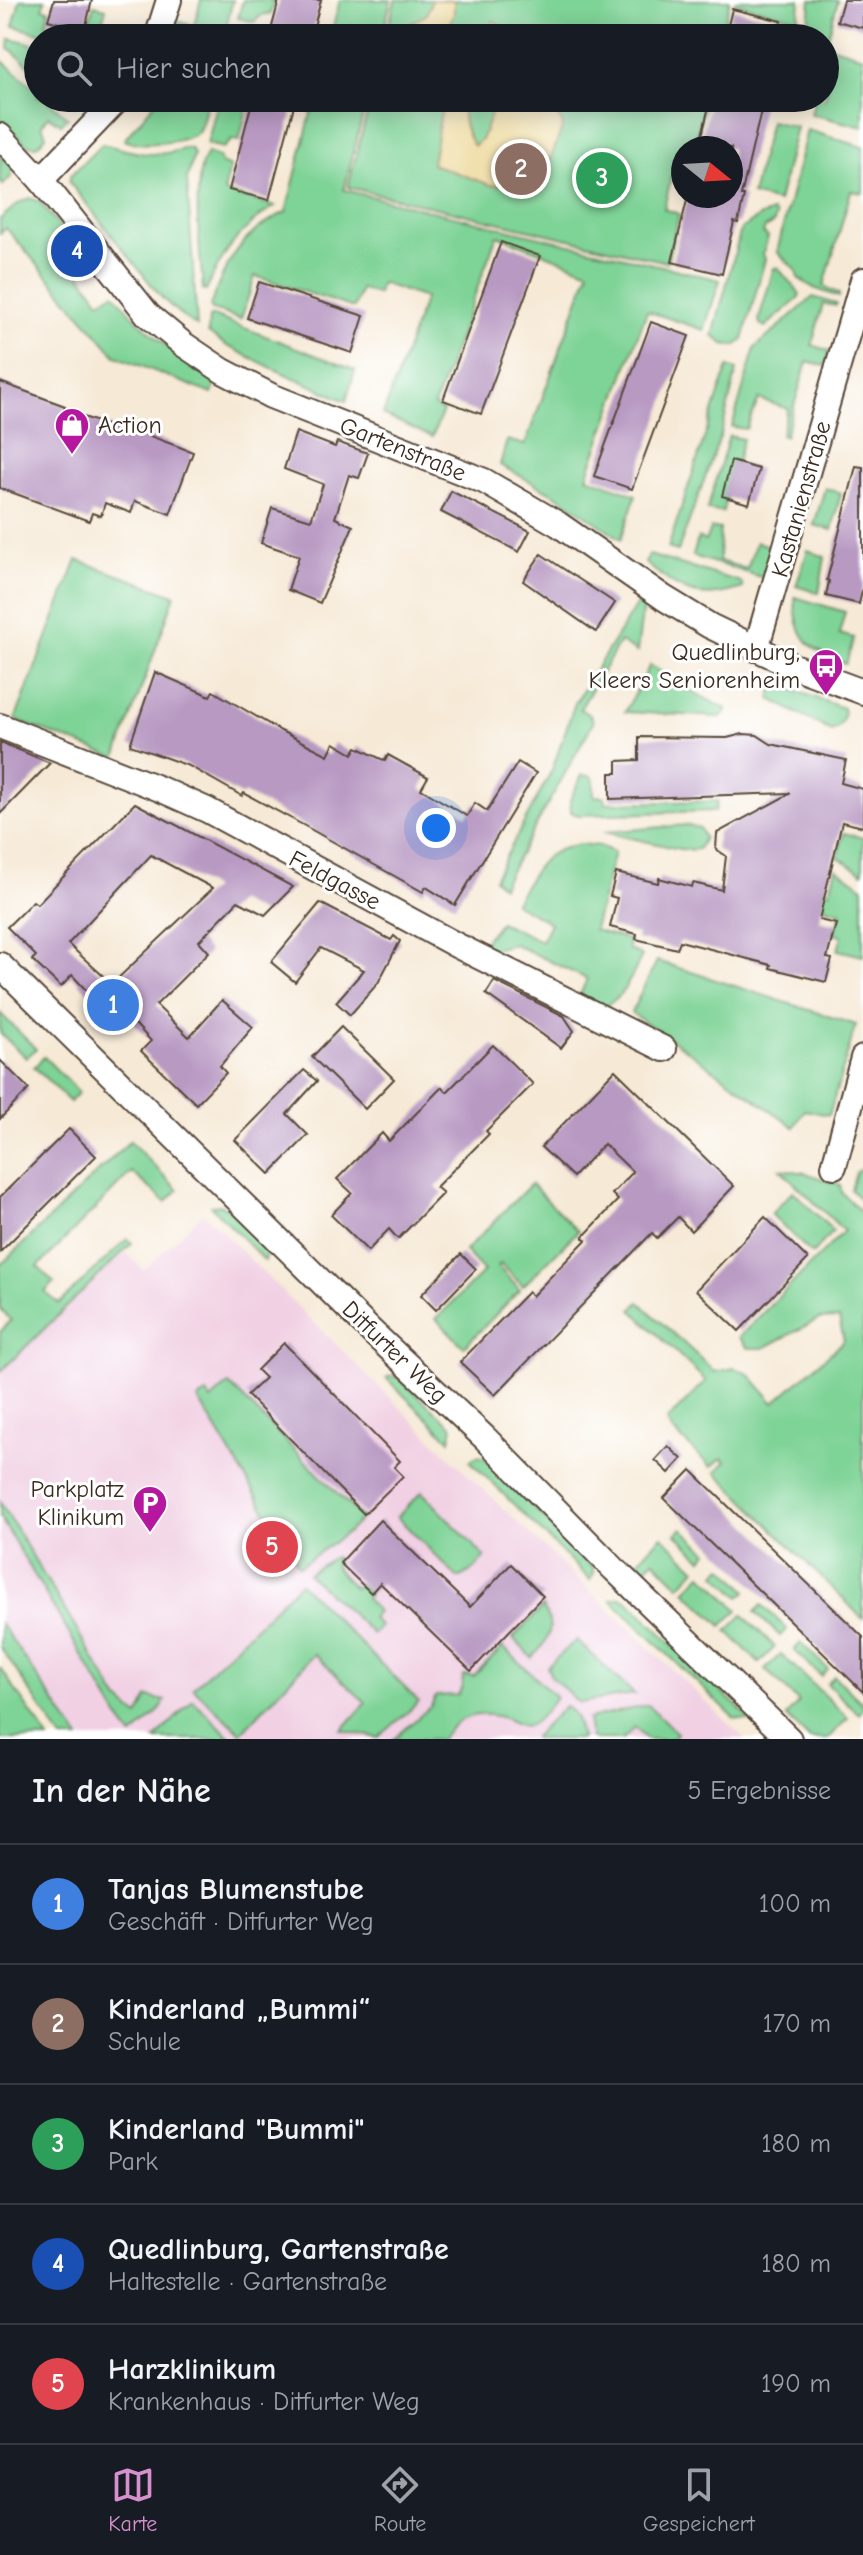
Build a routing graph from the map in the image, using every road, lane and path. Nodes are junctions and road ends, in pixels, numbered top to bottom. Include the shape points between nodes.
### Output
1 (169, 0) edge
2 (161, 24) edge
3 (106, 112) edge
4 (0, 136) edge
5 (41, 180) junction
6 (861, 295) edge
7 (756, 649) junction
8 (863, 692) edge
9 (0, 726) edge
10 (0, 965) edge
11 (664, 1049) dead end
12 (863, 1058) edge
13 (834, 1166) dead end
14 (789, 1739) edge

1 - 2 street
3 - 5 street
4 - 5 street, Gartenstraße
5 - 7 street, Gartenstraße via 138,304 204,358 271,396 501,490 686,613
6 - 7 street, Kastanienstraße
7 - 8 street, Gartenstraße
9 - 11 street, Feldgasse via 207,810 456,945
10 - 14 street, Ditfurter Weg
12 - 13 street

